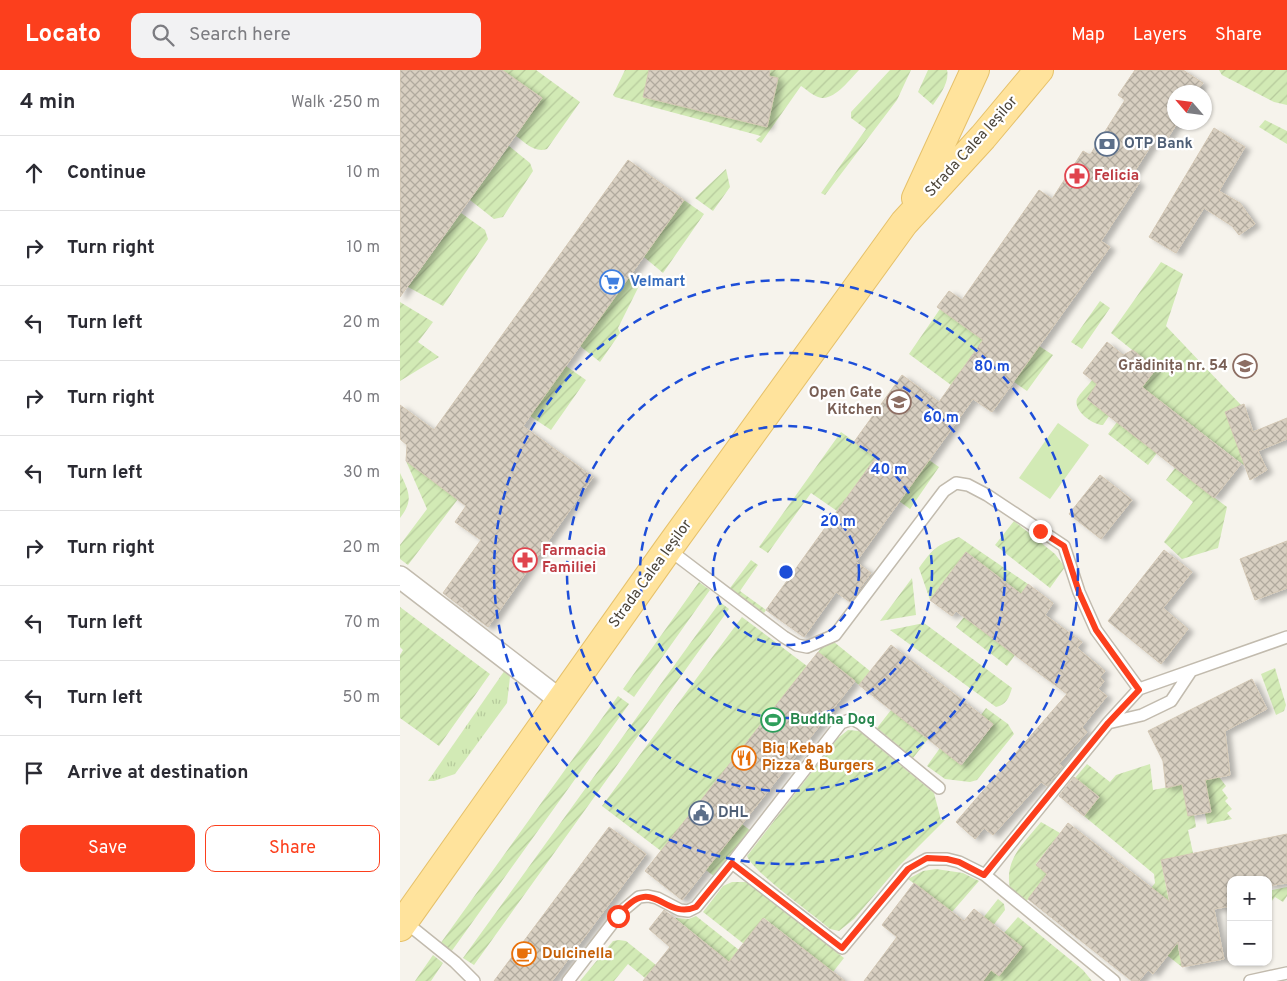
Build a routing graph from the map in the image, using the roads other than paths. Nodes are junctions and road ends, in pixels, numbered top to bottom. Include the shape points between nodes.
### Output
1 (975, 70) edge
2 (1039, 70) edge
3 (904, 223) junction
4 (668, 549) junction
5 (400, 578) edge
6 (1287, 637) edge
7 (1191, 671) junction
8 (1139, 690) junction
9 (560, 700) junction
10 (1108, 723) junction
11 (939, 788) dead end
12 (732, 863) junction
13 (984, 875) junction
14 (402, 924) edge
15 (1287, 973) edge
16 (474, 981) edge
17 (568, 981) edge
18 (1114, 981) edge
19 (1250, 981) edge

1 - 3 main road, Strada Calea Ieșilor
2 - 3 main road, Strada Calea Ieșilor
3 - 4 main road, Strada Calea Ieșilor
4 - 8 lane via 784,637 807,647 835,635 944,491 956,484 968,485 1064,546 1096,630
4 - 9 main road, Strada Calea Ieșilor
5 - 9 street
6 - 7 lane
7 - 8 lane
7 - 10 lane via 1171,701 1142,715
8 - 10 lane
9 - 14 main road, Strada Calea Ieșilor
10 - 13 lane
11 - 12 lane via 852,719 841,723
12 - 13 lane via 842,948 908,869 927,858 959,862
12 - 17 lane via 696,907 688,911 656,898 639,897 621,912
13 - 18 lane
14 - 16 lane via 455,962
15 - 19 lane

